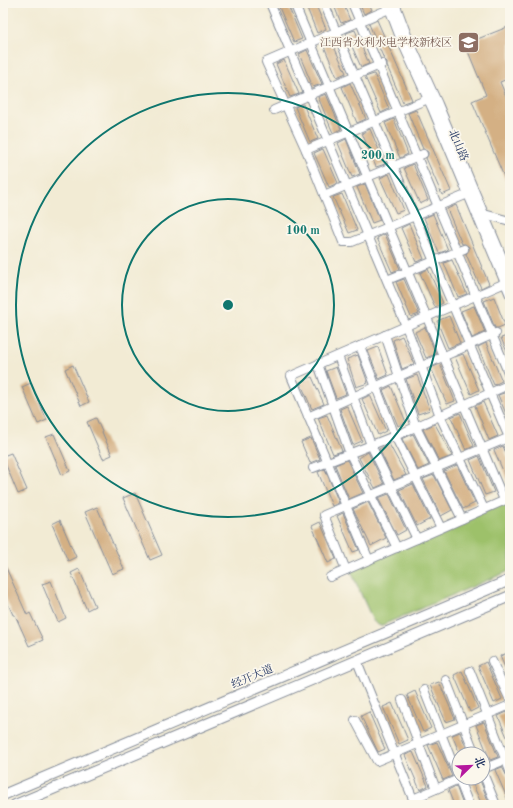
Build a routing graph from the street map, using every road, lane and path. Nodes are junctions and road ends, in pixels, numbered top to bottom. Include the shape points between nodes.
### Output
1 (272, 3) edge
2 (294, 3) edge
3 (324, 3) edge
4 (352, 3) edge
5 (390, 5) edge
6 (360, 21) junction
7 (336, 31) junction
8 (311, 42) junction
9 (290, 51) junction
10 (381, 65) junction
11 (355, 76) junction
12 (330, 86) junction
13 (309, 95) junction
14 (428, 99) junction
15 (286, 105) junction
16 (274, 110) dead end
17 (398, 111) junction
18 (374, 121) junction
19 (349, 132) junction
20 (328, 140) junction
21 (306, 150) junction
22 (420, 155) junction
23 (393, 166) junction
24 (368, 177) junction
25 (347, 185) junction
26 (468, 194) junction
27 (324, 195) junction
28 (438, 206) junction
29 (484, 214) junction
30 (415, 216) junction
31 (510, 222) edge
32 (388, 227) junction
33 (368, 235) junction
34 (461, 250) junction
35 (510, 255) edge
36 (434, 261) junction
37 (506, 265) junction
38 (407, 272) junction
39 (507, 279) edge
40 (387, 280) junction
41 (476, 295) junction
42 (510, 295) edge
43 (453, 305) junction
44 (426, 317) junction
45 (406, 326) junction
46 (495, 333) junction
47 (385, 335) junction
48 (469, 345) junction
49 (360, 346) junction
50 (338, 356) junction
51 (443, 356) junction
52 (318, 364) junction
53 (422, 366) junction
54 (399, 376) junction
55 (510, 377) edge
56 (510, 384) edge
57 (376, 386) junction
58 (490, 393) junction
59 (353, 397) junction
60 (464, 405) junction
61 (333, 406) junction
62 (440, 416) junction
63 (308, 417) junction
64 (416, 427) junction
65 (395, 436) junction
66 (510, 438) edge
67 (370, 446) junction
68 (482, 449) junction
69 (350, 454) junction
70 (460, 458) junction
71 (328, 462) junction
72 (313, 468) dead end
73 (437, 468) junction
74 (415, 477) junction
75 (391, 487) junction
76 (371, 496) junction
77 (507, 499) edge
78 (346, 506) junction
79 (484, 509) junction
80 (462, 519) junction
81 (441, 528) junction
82 (417, 538) junction
83 (397, 548) junction
84 (369, 560) junction
85 (346, 570) junction
86 (510, 575) edge
87 (330, 577) dead end
88 (510, 580) edge
89 (496, 586) junction
90 (510, 596) edge
91 (510, 599) edge
92 (499, 600) junction
93 (357, 661) junction
94 (492, 661) dead end
95 (470, 671) dead end
96 (446, 680) dead end
97 (424, 690) dead end
98 (402, 700) dead end
99 (510, 700) edge
100 (510, 705) edge
101 (487, 714) junction
102 (355, 720) dead end
103 (463, 724) junction
104 (442, 734) junction
105 (418, 743) junction
106 (472, 746) edge
107 (395, 753) junction
108 (451, 756) edge
109 (508, 758) edge
110 (491, 765) edge
111 (510, 771) edge
112 (451, 782) edge
113 (463, 786) edge
114 (488, 786) edge
115 (436, 789) junction
116 (3, 795) edge
117 (15, 805) edge
118 (469, 805) edge
119 (496, 805) edge

1 - 9 street
2 - 8 street
3 - 7 street
4 - 6 street
5 - 6 street
5 - 14 street, 北山路 via 401,40
5 - 29 street, 北山路 via 438,104
6 - 7 street
6 - 10 street
7 - 8 street
7 - 11 street
8 - 9 street
8 - 12 street
9 - 13 street
9 - 15 street via 266,62
10 - 11 street
10 - 17 street
11 - 12 street
11 - 18 street
12 - 13 street
12 - 19 street
13 - 15 street
13 - 20 street
14 - 17 street
14 - 26 street, 北山路
15 - 16 street
15 - 21 street
17 - 18 street
17 - 22 street
18 - 19 street
18 - 23 street
19 - 20 street
19 - 24 street
20 - 21 street
20 - 25 street
21 - 27 street
22 - 23 street
22 - 28 street
23 - 24 street
23 - 30 street
24 - 25 street
24 - 32 street
25 - 27 street
25 - 33 street
26 - 28 street
26 - 39 street, 北山路
27 - 33 street via 343,242 352,242
28 - 30 street
28 - 34 street
29 - 31 street
29 - 37 street, 北山路
30 - 32 street
30 - 36 street
32 - 33 street
32 - 38 street
33 - 40 street
34 - 36 street
34 - 41 street
35 - 37 street
36 - 38 street
36 - 43 street
37 - 39 street, 北山路
38 - 40 street
38 - 44 street
39 - 41 street
39 - 42 street, 北山路
40 - 45 street
41 - 43 street
41 - 46 street
43 - 44 street
43 - 48 street
44 - 45 street
44 - 51 street
45 - 47 street
45 - 53 street
46 - 48 street
46 - 55 street
47 - 49 street
47 - 54 street
48 - 51 street
48 - 58 street
49 - 50 street
49 - 57 street
50 - 52 street
50 - 59 street
51 - 53 street
51 - 60 street
52 - 61 street
52 - 63 street via 291,376
53 - 54 street
53 - 62 street
54 - 57 street
54 - 64 street
56 - 58 street
57 - 59 street
57 - 65 street
58 - 60 street
58 - 66 street
59 - 61 street
59 - 67 street
60 - 62 street
60 - 68 street
61 - 63 street
61 - 69 street
62 - 64 street
62 - 70 street
63 - 71 street
64 - 65 street
64 - 73 street
65 - 67 street
65 - 74 street
66 - 68 street
67 - 69 street
67 - 75 street
68 - 70 street
68 - 77 street
69 - 71 street
69 - 76 street
70 - 73 street
70 - 79 street
71 - 72 street
71 - 78 street
73 - 74 street
73 - 80 street
74 - 75 street
74 - 81 street
75 - 76 street
75 - 82 street
76 - 78 street
76 - 83 street
77 - 79 street
78 - 84 street
78 - 85 street via 324,516
79 - 80 street
80 - 81 street
81 - 82 street
82 - 83 street
83 - 84 street
84 - 85 street
85 - 87 street
86 - 89 main road
88 - 89 main road, 经开大道
89 - 116 main road, 经开大道
90 - 92 main road
91 - 92 main road
92 - 93 main road
93 - 107 street
93 - 117 main road
94 - 99 street
95 - 101 street
96 - 103 street
97 - 104 street
98 - 105 street
100 - 101 street
101 - 103 street
101 - 109 street
102 - 107 street via 377,761
103 - 104 street
103 - 106 street
104 - 105 street
104 - 108 street
105 - 107 street
105 - 115 street
107 - 115 street via 413,799
109 - 110 street
109 - 111 street
112 - 115 street
113 - 118 street
114 - 119 street

